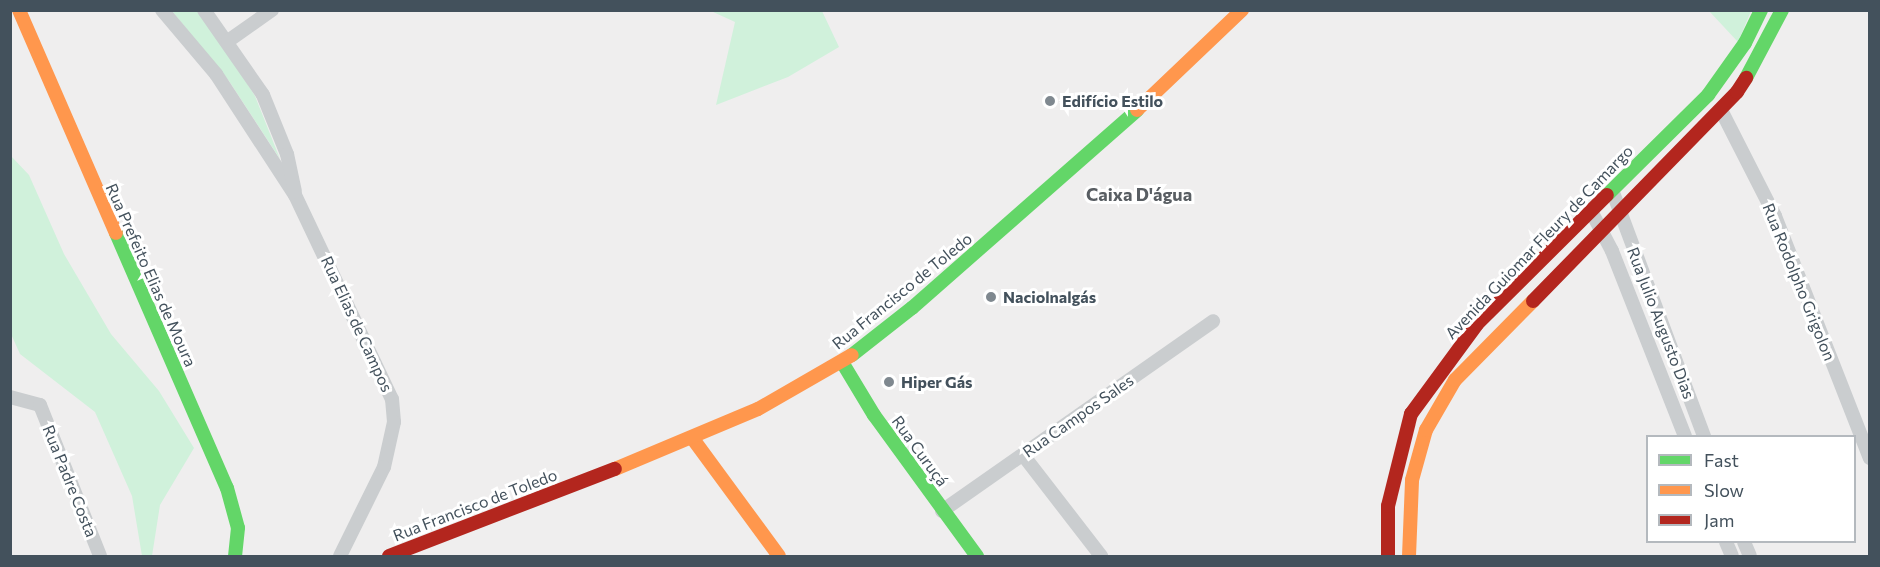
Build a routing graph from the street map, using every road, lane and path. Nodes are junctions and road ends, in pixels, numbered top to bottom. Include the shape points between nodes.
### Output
1 (19, 10) edge
2 (162, 10) edge
3 (204, 10) edge
4 (272, 10) edge
5 (1242, 10) edge
6 (1761, 10) edge
7 (1782, 10) edge
8 (228, 41) junction
9 (1721, 110) junction
10 (1612, 190) junction
11 (295, 195) junction
12 (1620, 209) junction
13 (1591, 211) junction
14 (1602, 227) junction
15 (1214, 321) dead end
16 (842, 362) junction
17 (10, 397) edge
18 (1685, 435) edge
19 (1704, 435) edge
20 (693, 439) junction
21 (1023, 455) junction
22 (1869, 458) edge
23 (942, 511) junction
24 (773, 555) edge
25 (100, 556) edge
26 (235, 556) edge
27 (340, 556) edge
28 (389, 556) edge
29 (977, 556) edge
30 (1101, 556) edge
31 (1388, 556) edge
32 (1409, 556) edge

1 - 26 street, Rua Prefeito Elias de Moura via 227,488 238,528
2 - 11 street, Rua Elias de Campos via 216,74
3 - 8 street, Rua Elias de Campos
4 - 8 street
5 - 16 street, Rua Francisco de Toledo via 1191,62 912,308
6 - 10 street, Avenida Guiomar Fleury de Camargo via 1745,43 1708,94
7 - 9 street via 1763,52
8 - 11 street, Rua Elias de Campos via 263,95 288,154
9 - 12 street
9 - 22 street, Rua Rodolpho Grigolon via 1775,216
10 - 12 street, Rua Julio Augusto Dias
10 - 13 street, Avenida Guiomar Fleury de Camargo
11 - 27 street, Rua Elias de Campos via 392,399 394,422 384,467
12 - 14 street
12 - 19 street, Rua Julio Augusto Dias
13 - 14 street, Rua Julio Augusto Dias
13 - 31 street, Avenida Guiomar Fleury de Camargo via 1478,324 1440,370 1412,414 1390,496
14 - 18 street, Rua Julio Augusto Dias
14 - 32 street via 1490,341 1438,406 1426,430 1412,480
15 - 21 street, Rua Campos Sales
16 - 20 street, Rua Francisco de Toledo via 758,409
16 - 23 street, Rua Curuçá
17 - 25 street, Rua Padre Costa via 40,405
20 - 24 street
20 - 28 street, Rua Francisco de Toledo
21 - 23 street, Rua Campos Sales
21 - 30 street
23 - 29 street, Rua Curuçá

